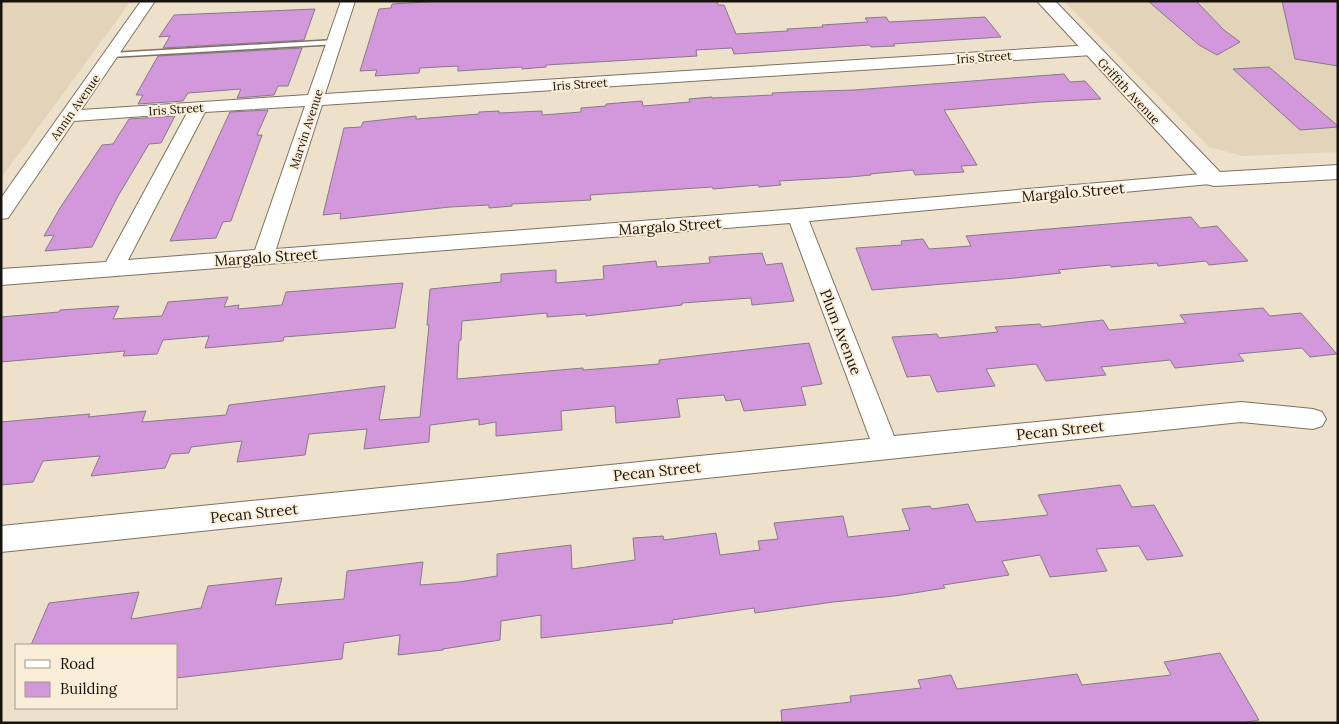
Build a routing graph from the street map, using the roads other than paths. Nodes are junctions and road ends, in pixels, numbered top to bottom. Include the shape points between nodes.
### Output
1 (148, 1) edge
2 (348, 1) edge
3 (1045, 1) edge
4 (335, 42) junction
5 (1092, 50) junction
6 (111, 56) junction
7 (315, 101) junction
8 (199, 108) junction
9 (68, 116) junction
10 (1338, 172) edge
11 (1214, 180) junction
12 (1, 213) edge
13 (797, 216) junction
14 (264, 257) junction
15 (114, 268) junction
16 (1, 277) edge
17 (1313, 419) dead end
18 (886, 448) junction
19 (1, 539) edge

1 - 6 street, Annin Avenue
2 - 4 street, Marvin Avenue
3 - 5 street, Griffith Avenue
4 - 6 lane
4 - 7 street, Marvin Avenue
5 - 7 street, Iris Street
5 - 11 street, Griffith Avenue
6 - 9 street, Annin Avenue
7 - 8 street, Iris Street
7 - 14 street, Marvin Avenue
8 - 9 street, Iris Street
8 - 15 street
9 - 12 street, Annin Avenue
10 - 11 street, Margalo Street
11 - 13 street, Margalo Street
13 - 14 street, Margalo Street
13 - 18 street, Plum Avenue
14 - 15 street, Margalo Street
15 - 16 street, Margalo Street
17 - 18 street, Pecan Street via 1241,412
18 - 19 street, Pecan Street

